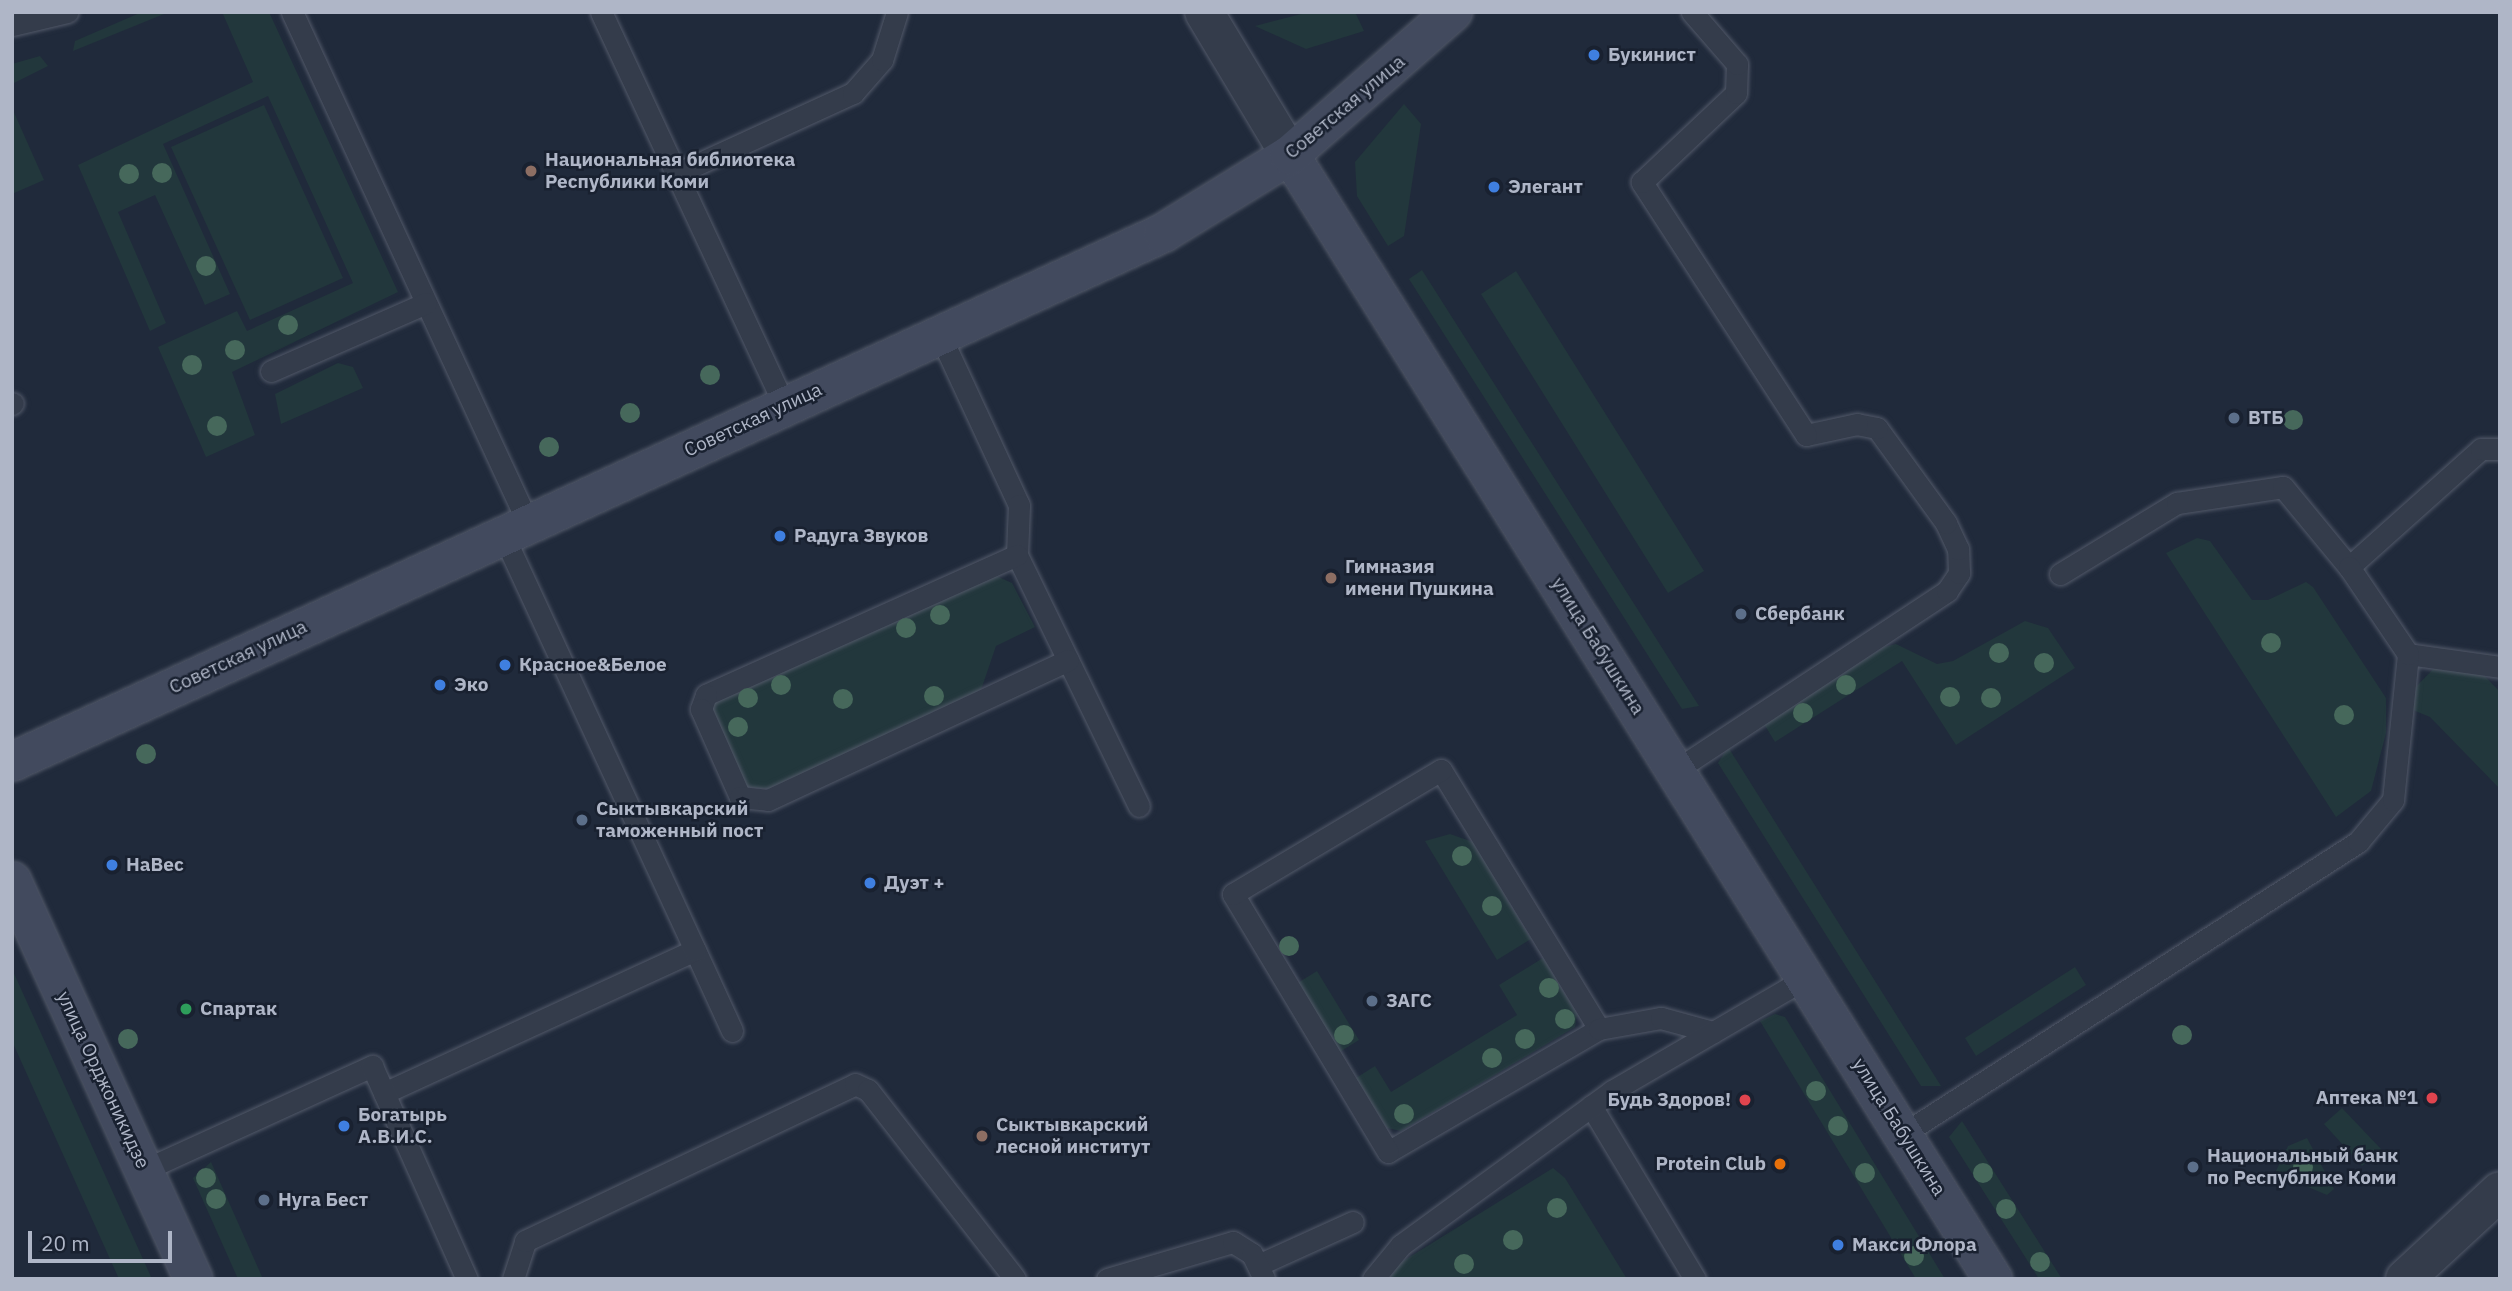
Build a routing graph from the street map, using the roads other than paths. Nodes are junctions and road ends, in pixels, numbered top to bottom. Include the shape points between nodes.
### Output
1 (67, 12) edge
2 (292, 12) edge
3 (601, 12) edge
4 (897, 12) edge
5 (1204, 12) edge
6 (1453, 12) edge
7 (1692, 12) edge
8 (12, 25) edge
9 (1290, 155) junction
10 (676, 174) junction
11 (426, 303) junction
12 (940, 335) junction
13 (271, 371) dead end
14 (784, 405) junction
15 (2500, 449) edge
16 (515, 529) junction
17 (1017, 555) junction
18 (2349, 567) junction
19 (2060, 574) dead end
20 (2408, 654) junction
21 (1068, 660) junction
22 (2500, 667) edge
23 (12, 762) edge
24 (1676, 770) junction
25 (1139, 806) dead end
26 (12, 881) edge
27 (695, 950) junction
28 (1806, 978) junction
29 (1599, 1029) junction
30 (732, 1031) dead end
31 (1713, 1032) junction
32 (384, 1093) junction
33 (1591, 1106) junction
34 (1903, 1133) junction
35 (144, 1170) junction
36 (2500, 1191) edge
37 (1353, 1222) dead end
38 (1261, 1272) edge
39 (193, 1279) edge
40 (467, 1279) edge
41 (513, 1279) edge
42 (1015, 1279) edge
43 (1107, 1279) edge
44 (1373, 1279) edge
45 (1695, 1279) edge
46 (1993, 1279) edge
47 (2405, 1279) edge

1 - 8 lane
2 - 11 lane
3 - 10 lane
4 - 10 lane via 882,60 853,93
5 - 9 street, улица Бабушкина
6 - 9 main road, Советская улица
7 - 24 lane via 1737,64 1736,93 1642,182 1806,435 1857,424 1877,428 1947,523 1958,549 1959,573 1947,591
9 - 12 main road, Советская улица via 1163,233
9 - 24 main road, улица Бабушкина
10 - 14 lane
11 - 13 lane
11 - 16 lane
12 - 14 main road, Советская улица
12 - 17 lane via 1019,505
14 - 16 main road, Советская улица
15 - 18 lane via 2481,449
16 - 23 main road, Советская улица
16 - 27 lane
17 - 21 lane
17 - 21 lane via 706,695 701,709 740,797 768,800
18 - 19 lane via 2283,487 2177,503
18 - 20 lane
20 - 22 lane
20 - 34 lane via 2393,800 2358,842
21 - 25 lane
24 - 28 main road, улица Бабушкина
26 - 35 main road, улица Орджоникидзе
27 - 30 lane
27 - 32 lane
28 - 31 lane
28 - 34 main road, улица Бабушкина
29 - 29 lane via 1388,1152 1233,894 1441,770
29 - 31 lane via 1661,1018
31 - 33 lane
32 - 35 lane via 372,1066
32 - 40 lane
33 - 44 lane via 1401,1245
33 - 45 lane
34 - 46 main road, улица Бабушкина
35 - 39 main road, улица Орджоникидзе
36 - 47 street
37 - 38 lane
38 - 43 lane via 1233,1242
41 - 42 lane via 525,1241 855,1084 868,1090

